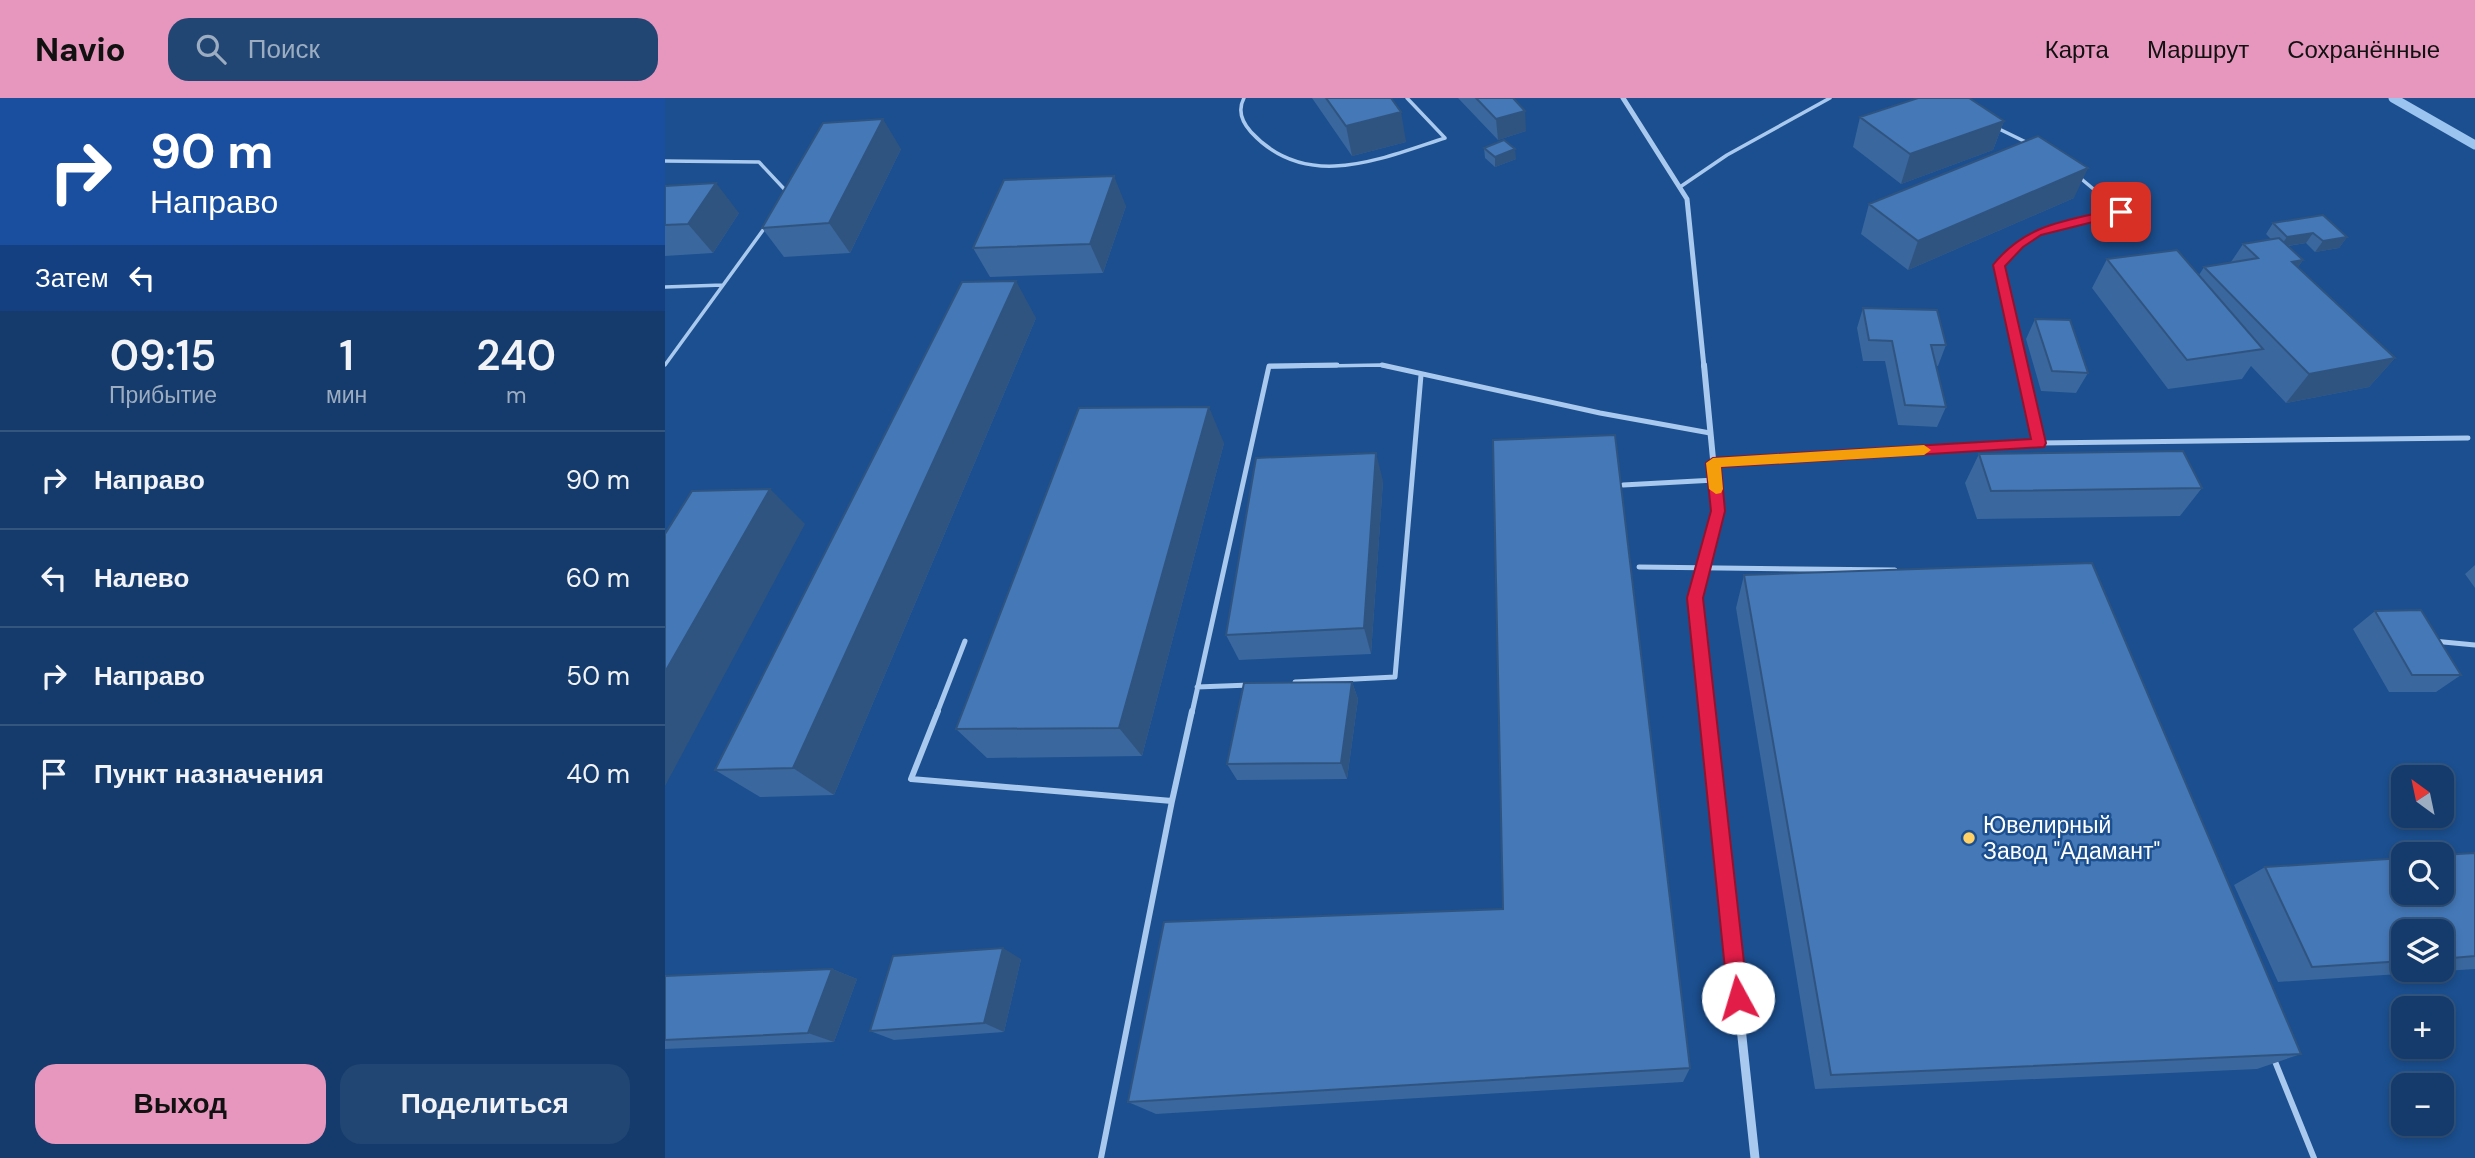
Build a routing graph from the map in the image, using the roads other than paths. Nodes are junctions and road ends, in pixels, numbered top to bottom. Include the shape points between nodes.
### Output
1 (1244, 98) edge
2 (1407, 98) edge
3 (1623, 98) edge
4 (1830, 98) edge
5 (1992, 126) edge
6 (2039, 150) edge
7 (665, 161) edge
8 (2071, 171) edge
9 (1679, 187) junction
10 (782, 204) edge
11 (767, 224) edge
12 (723, 285) junction
13 (665, 287) edge
14 (665, 365) edge
15 (1421, 375) junction
16 (1710, 433) junction
17 (2468, 438) dead end
18 (2039, 443) junction
19 (1713, 463) junction
20 (1715, 480) junction
21 (1623, 485) edge
22 (1703, 566) junction
23 (1639, 567) dead end
24 (1906, 570) edge
25 (2428, 640) edge
26 (965, 641) dead end
27 (2475, 646) edge
28 (1290, 683) edge
29 (1263, 684) edge
30 (1198, 687) junction
31 (1172, 801) junction
32 (2274, 1056) edge
33 (1101, 1158) edge
34 (1755, 1158) edge
35 (2315, 1158) edge

1 - 2 lane via 1240,118 1261,144 1292,163 1327,167 1445,138
3 - 9 street
4 - 9 lane
5 - 6 lane
7 - 10 lane via 759,162 789,194
8 - 18 lane via 2121,212 2037,232 1999,265
9 - 16 street via 1687,199
11 - 12 lane
12 - 13 lane
12 - 14 lane
15 - 16 lane
15 - 28 lane via 1395,677
15 - 30 lane via 1380,365 1269,366
16 - 19 street
17 - 18 lane
18 - 19 lane
19 - 20 street
20 - 21 lane
20 - 22 street via 1718,511
22 - 23 lane
22 - 24 lane
22 - 34 street via 1695,598
25 - 27 lane
26 - 31 lane via 911,779
29 - 30 lane
30 - 31 lane
31 - 33 lane
32 - 35 lane

